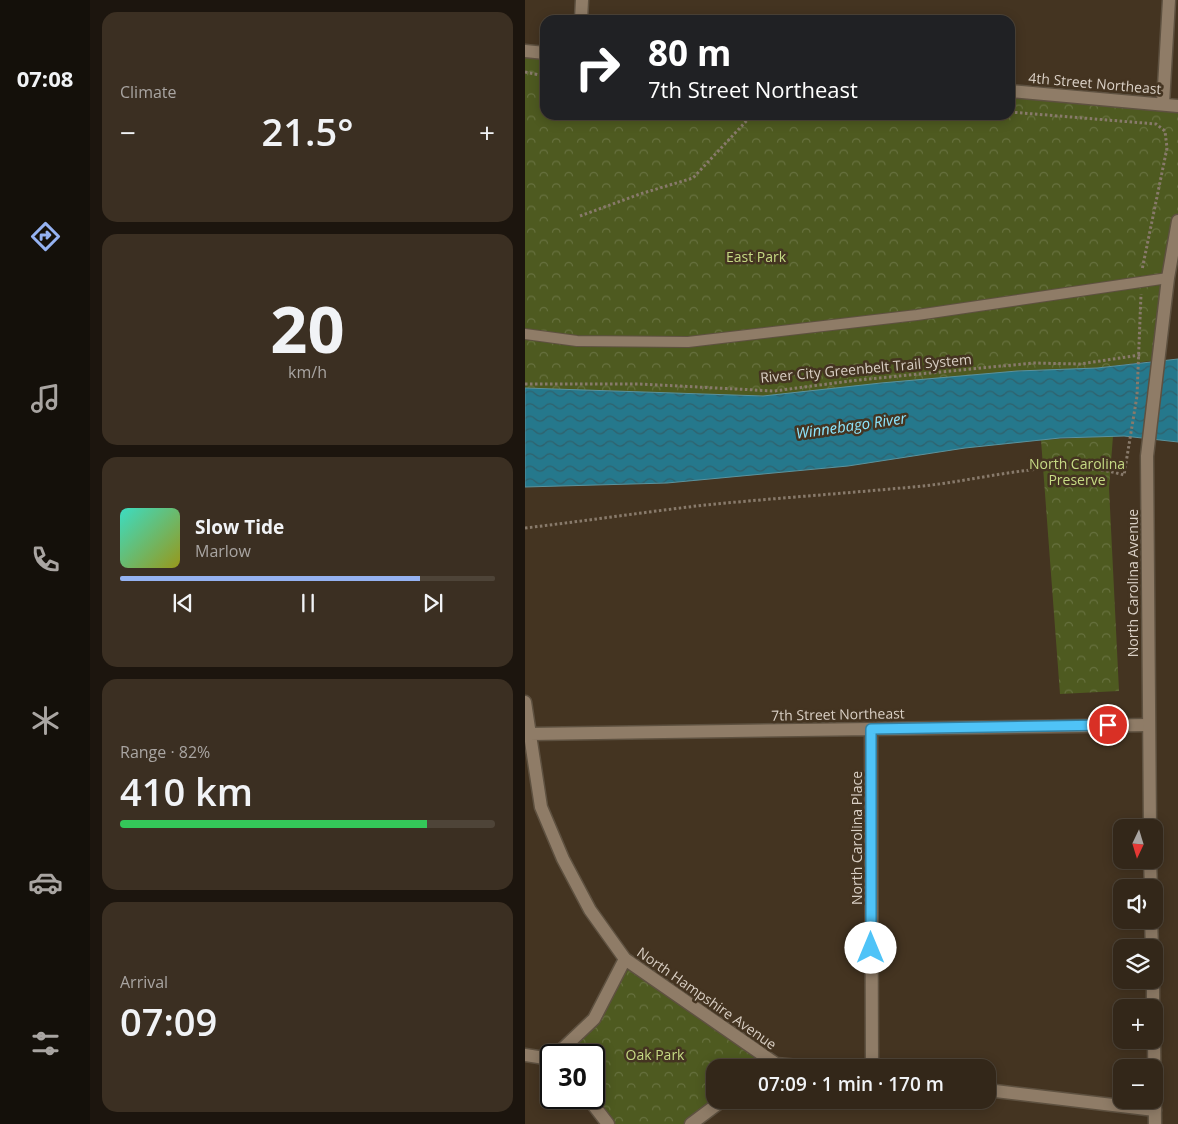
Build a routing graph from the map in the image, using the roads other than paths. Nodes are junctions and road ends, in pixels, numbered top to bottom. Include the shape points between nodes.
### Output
1 (582, 0) edge
2 (1169, 0) edge
3 (581, 15) edge
4 (525, 51) edge
5 (540, 52) edge
6 (1015, 91) edge
7 (1163, 104) junction
8 (1178, 106) edge
9 (1178, 221) edge
10 (1168, 278) junction
11 (525, 334) edge
12 (525, 702) edge
13 (1148, 725) junction
14 (871, 729) junction
15 (529, 734) junction
16 (1150, 819) edge
17 (625, 959) junction
18 (567, 1044) edge
19 (1154, 1049) edge
20 (525, 1054) edge
21 (540, 1057) edge
22 (764, 1059) edge
23 (872, 1059) edge
24 (996, 1091) edge
25 (596, 1109) edge
26 (711, 1109) edge
27 (1155, 1110) junction
28 (608, 1124) edge
29 (691, 1124) edge
30 (1155, 1124) edge

1 - 3 street
2 - 7 street
4 - 5 street
6 - 7 street, 4th Street Northeast
7 - 8 street, 4th Street Northeast
9 - 10 street, North Carolina Avenue
10 - 11 lane via 917,315 688,342 577,341
10 - 13 street, North Carolina Avenue via 1147,456
12 - 15 street, North Hampshire Avenue
13 - 14 street, 7th Street Northeast
13 - 16 street, North Carolina Avenue
14 - 15 street, 7th Street Northeast
14 - 23 street, North Carolina Place
15 - 17 street, North Hampshire Avenue via 541,808 590,910
17 - 18 street via 594,1020
17 - 22 street, North Hampshire Avenue
19 - 27 street
20 - 21 street
24 - 27 street
25 - 28 street
26 - 29 street
27 - 30 street

